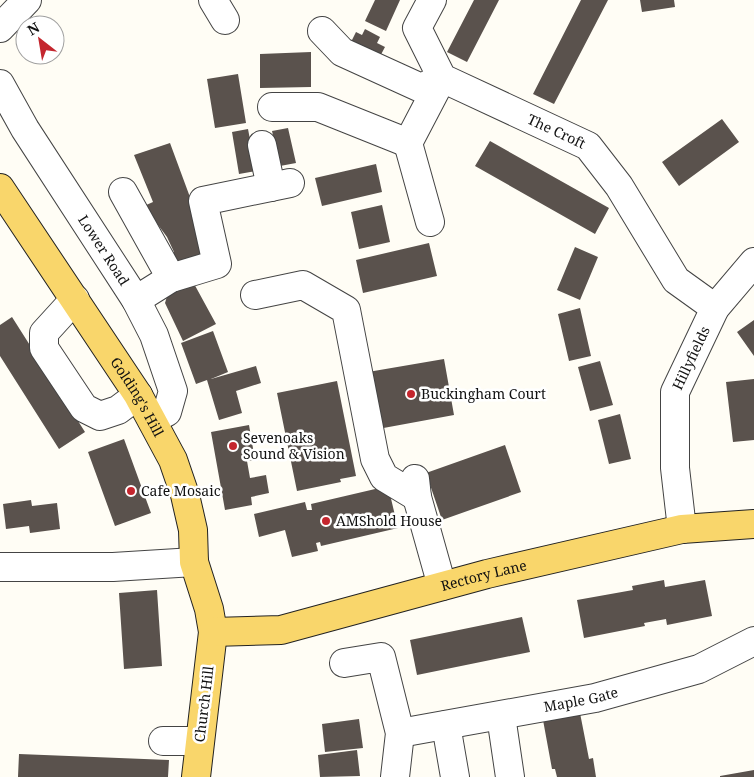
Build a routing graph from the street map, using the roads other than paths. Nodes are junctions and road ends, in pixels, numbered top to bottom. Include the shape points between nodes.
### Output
1 (27, 0) edge
2 (432, 0) edge
3 (0, 28) edge
4 (322, 31) dead end
5 (442, 78) junction
6 (0, 84) edge
7 (272, 107) dead end
8 (408, 143) junction
9 (262, 145) dead end
10 (0, 188) edge
11 (123, 192) dead end
12 (430, 222) dead end
13 (754, 262) edge
14 (171, 278) junction
15 (255, 295) dead end
16 (74, 298) junction
17 (136, 300) junction
18 (715, 308) junction
19 (138, 395) junction
20 (152, 420) junction
21 (754, 524) edge
22 (682, 529) junction
23 (194, 562) junction
24 (0, 567) edge
25 (442, 586) junction
26 (213, 632) junction
27 (754, 642) edge
28 (344, 663) dead end
29 (501, 716) junction
30 (446, 725) junction
31 (400, 733) junction
32 (163, 741) dead end
33 (199, 741) junction
34 (196, 777) edge
35 (395, 777) edge
36 (455, 777) edge
37 (510, 777) edge

1 - 3 street
2 - 5 street via 418,28
4 - 5 street via 342,52 421,88
5 - 8 street
5 - 18 street, The Croft via 588,146 619,186 676,280
6 - 17 street, Lower Road via 25,129
7 - 8 street via 318,107
8 - 12 street
9 - 14 street via 281,185 203,201 217,264
10 - 16 main road, Golding's Hill
11 - 14 street
13 - 18 street, Hillyfields
14 - 17 street
15 - 25 street via 303,285 346,310 375,459 384,477 415,485
16 - 19 main road, Golding's Hill
16 - 19 street via 44,332 44,348 84,408 100,416 118,410
17 - 20 street, Lower Road via 154,335 173,390 166,412
18 - 22 street, Hillyfields via 675,392 675,468
19 - 20 main road, Golding's Hill
20 - 23 main road, Golding's Hill via 185,495 193,530
21 - 22 main road, Rectory Lane
22 - 25 main road, Rectory Lane
23 - 24 street via 113,567
23 - 26 main road, Golding's Hill
25 - 26 main road, Rectory Lane via 281,630
26 - 33 main road, Church Hill
27 - 29 street, Maple Gate via 699,669 595,698
28 - 31 street via 380,657
29 - 30 street, Maple Gate
29 - 37 street
30 - 31 street, Maple Gate
30 - 36 street
31 - 35 street
32 - 33 street
33 - 34 main road, Church Hill

